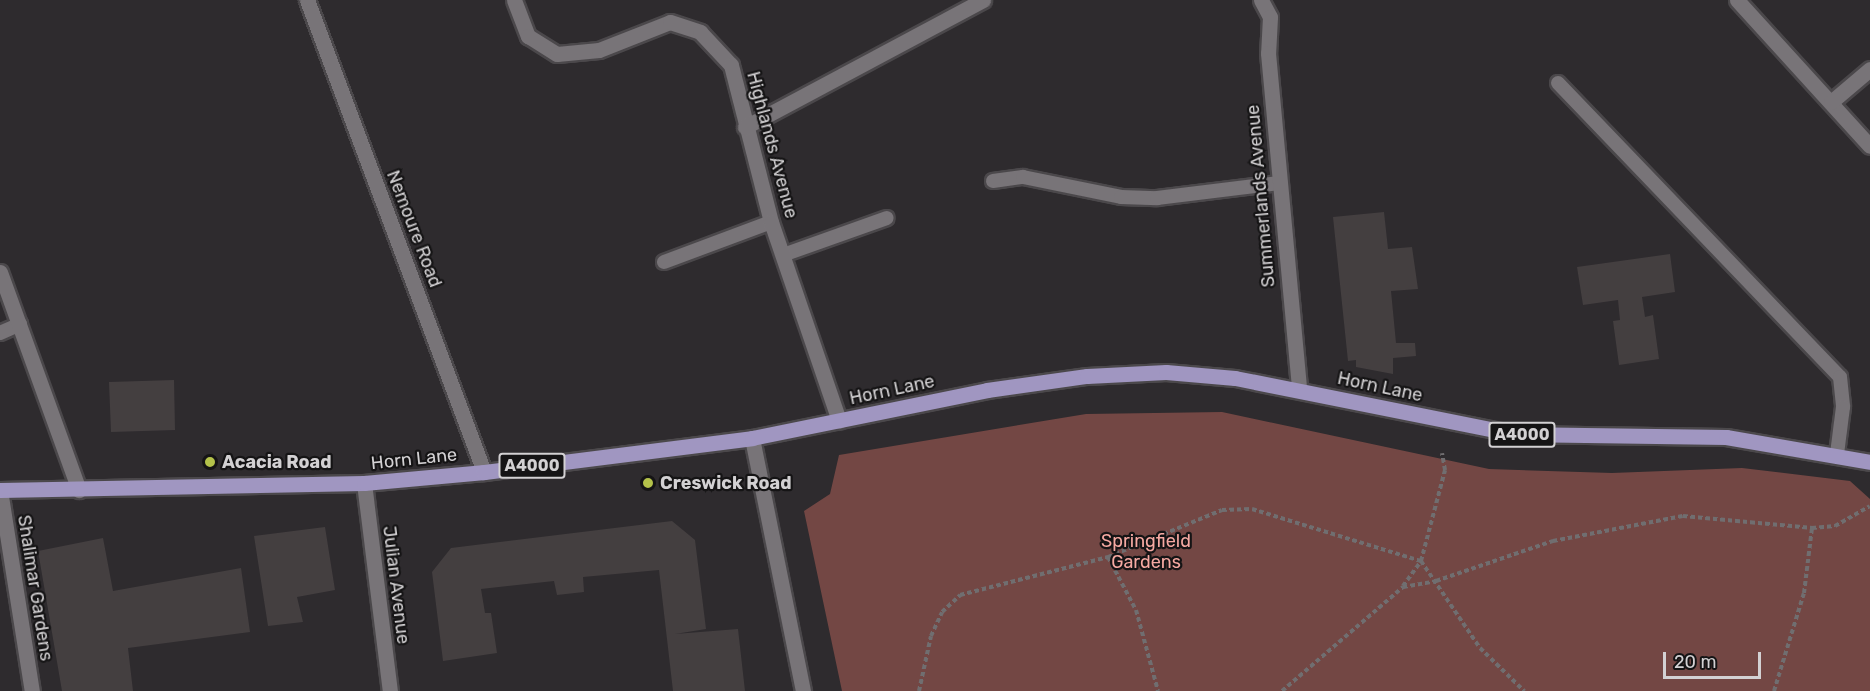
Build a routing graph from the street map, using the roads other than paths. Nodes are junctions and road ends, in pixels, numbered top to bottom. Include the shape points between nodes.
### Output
1 (307, 0) edge
2 (514, 0) edge
3 (983, 0) edge
4 (1262, 0) edge
5 (1737, 0) edge
6 (1870, 69) edge
7 (1558, 83) dead end
8 (1831, 102) junction
9 (745, 127) junction
10 (1870, 146) edge
11 (993, 181) dead end
12 (1279, 183) junction
13 (887, 218) dead end
14 (771, 222) junction
15 (783, 255) junction
16 (664, 262) dead end
17 (0, 272) edge
18 (20, 324) junction
19 (0, 333) edge
20 (1299, 390) junction
21 (839, 421) junction
22 (752, 438) junction
23 (1837, 454) junction
24 (1870, 462) edge
25 (484, 472) junction
26 (364, 483) junction
27 (0, 490) edge
28 (79, 490) junction
29 (32, 691) edge
30 (390, 691) edge
31 (803, 691) edge

1 - 25 street, Nemoure Road
2 - 9 street, Highlands Avenue via 528,36 557,54 599,50 670,22 700,32 731,64
3 - 9 street
4 - 12 street, Summerlands Avenue via 1270,17 1268,53
5 - 8 street
6 - 8 street
7 - 23 lane via 1840,377 1844,407
8 - 10 street
9 - 14 street, Highlands Avenue
11 - 12 lane via 1023,177 1121,197 1157,198
12 - 20 street, Summerlands Avenue
13 - 15 lane
14 - 15 street, Highlands Avenue
14 - 16 lane
15 - 21 street, Highlands Avenue
17 - 18 street
18 - 19 lane
18 - 28 street
20 - 21 main road, Horn Lane / A4000 via 1166,372 1088,376 964,394
20 - 23 main road, Horn Lane / A4000 via 1515,434 1726,437
21 - 22 main road, Horn Lane / A4000
22 - 25 main road, Horn Lane / A4000
22 - 31 street
23 - 24 main road, A4000
25 - 26 main road, Horn Lane / A4000
26 - 28 main road, Horn Lane / A4000
26 - 30 street, Julian Avenue
27 - 28 main road, Horn Lane / A4000
27 - 29 street, Shalimar Gardens

